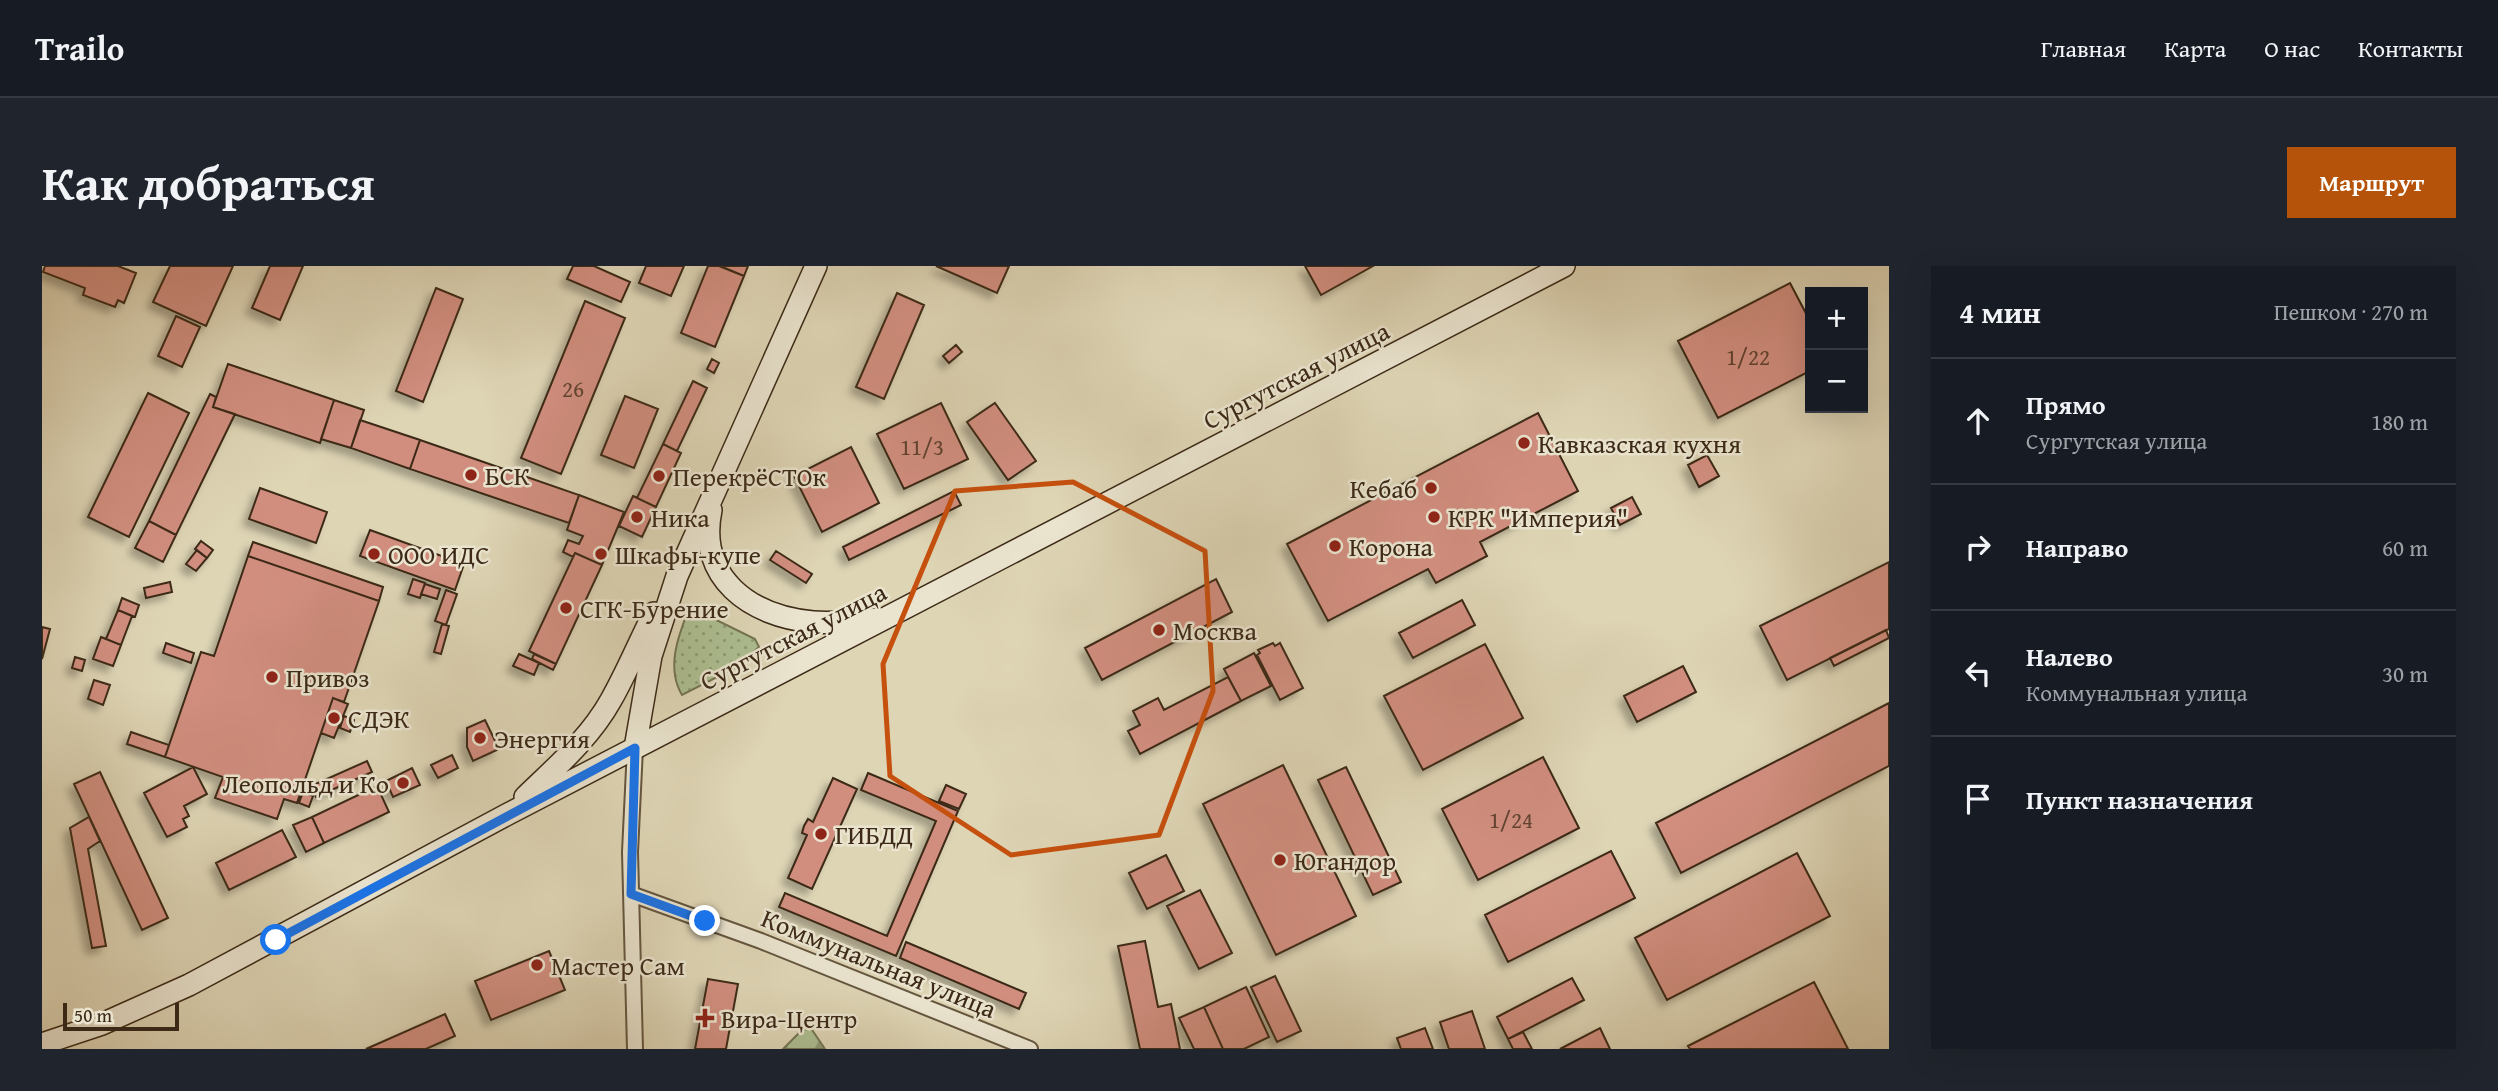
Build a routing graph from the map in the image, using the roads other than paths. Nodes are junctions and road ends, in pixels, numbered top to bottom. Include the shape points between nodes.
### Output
1 (816, 266) edge
2 (1564, 266) edge
3 (716, 486) junction
4 (696, 530) junction
5 (888, 619) junction
6 (635, 748) junction
7 (508, 814) junction
8 (631, 894) junction
9 (42, 1044) edge
10 (635, 1049) edge
11 (1030, 1049) edge

1 - 3 main road
2 - 5 main road, Сургутская улица
3 - 4 main road
3 - 5 main road via 708,527 709,552 726,583 742,596 793,619
4 - 6 main road via 651,656
4 - 7 main road via 598,721
5 - 6 main road, Сургутская улица
6 - 7 main road, Сургутская улица
6 - 8 street
7 - 9 main road, Сургутская улица via 189,985 102,1024
8 - 10 street
8 - 11 street, Коммунальная улица

